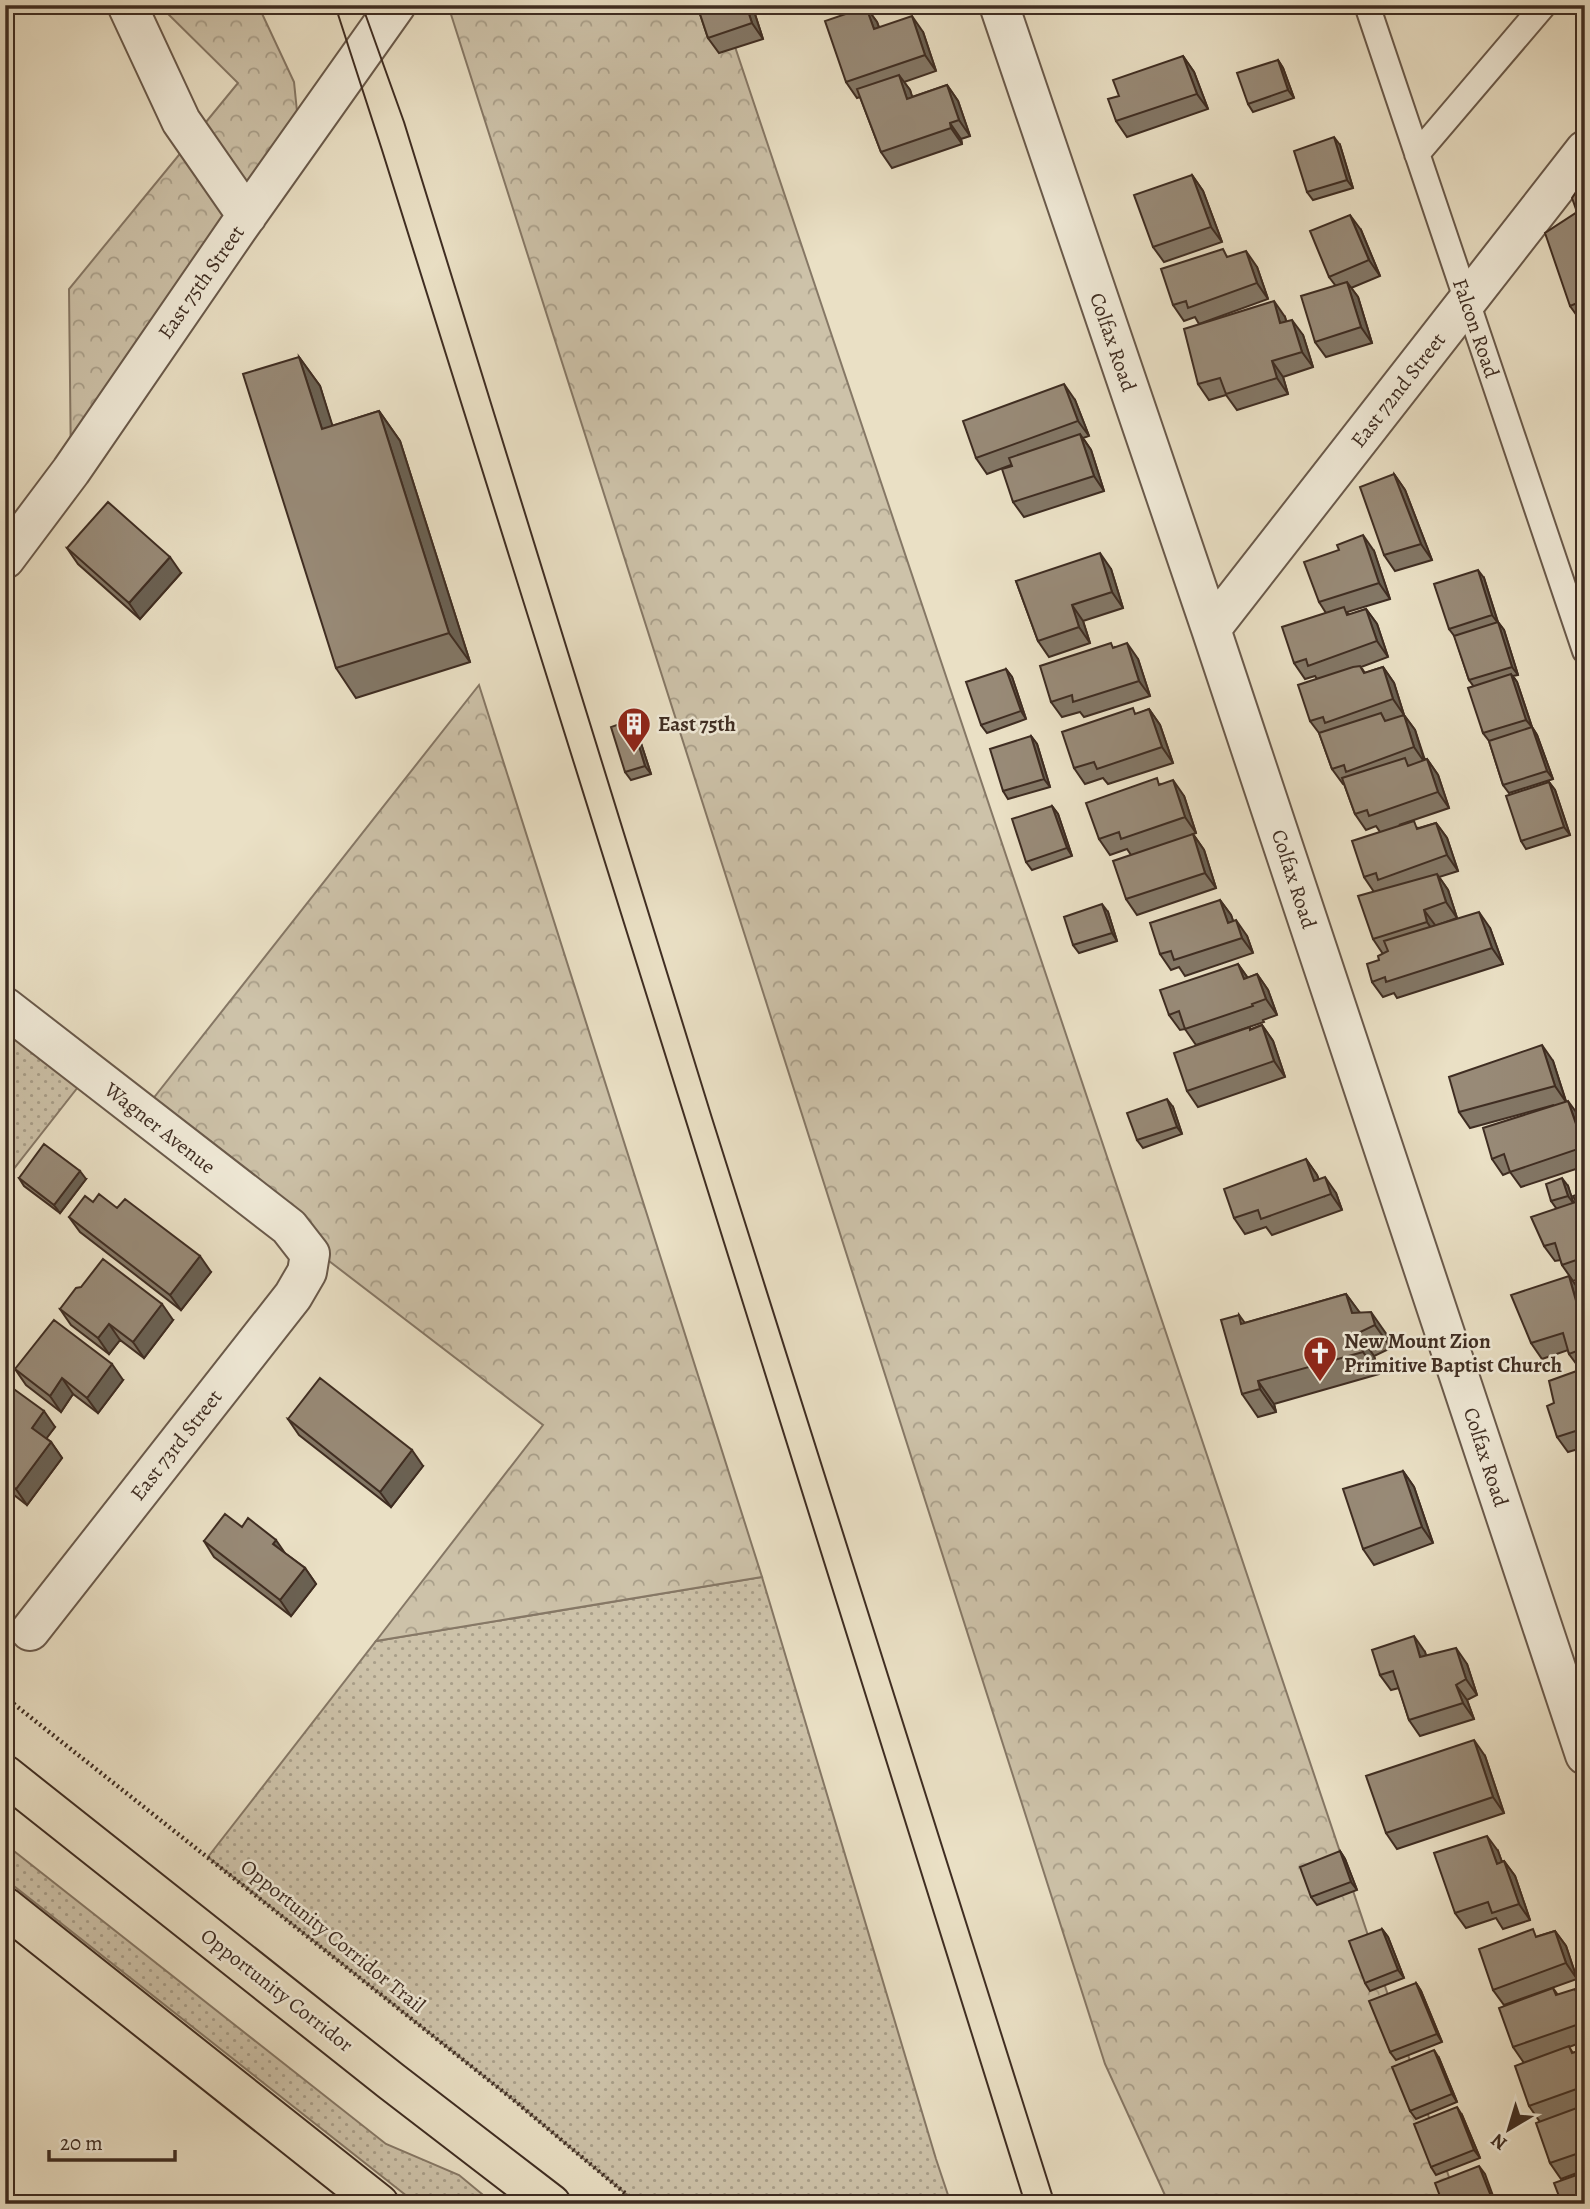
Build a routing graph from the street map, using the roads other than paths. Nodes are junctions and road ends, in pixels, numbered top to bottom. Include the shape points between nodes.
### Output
1 (127, 5) edge
2 (396, 5) edge
3 (999, 5) edge
4 (1367, 5) edge
5 (1544, 5) edge
6 (1585, 150) edge
7 (1417, 154) junction
8 (247, 216) junction
9 (1467, 302) junction
10 (5, 559) edge
11 (1211, 629) junction
12 (1585, 651) edge
13 (5, 1007) edge
14 (310, 1254) joint
15 (30, 1631) dead end
16 (1585, 1755) edge
17 (5, 1775) edge
18 (5, 1907) edge
19 (379, 2204) edge
20 (551, 2204) edge

1 - 8 street via 181,121
2 - 8 street, East 75th Street
3 - 11 street, Colfax Road
4 - 7 lane, Falcon Road
5 - 7 lane
6 - 9 street, East 72nd Street
7 - 9 lane, Falcon Road
8 - 10 street, East 75th Street
9 - 11 street, East 72nd Street
9 - 12 lane, Falcon Road
11 - 16 street, Colfax Road
13 - 14 street, Wagner Avenue via 289,1227
14 - 15 street, East 73rd Street via 307,1272 293,1296
17 - 20 main road, Opportunity Corridor
18 - 19 main road

